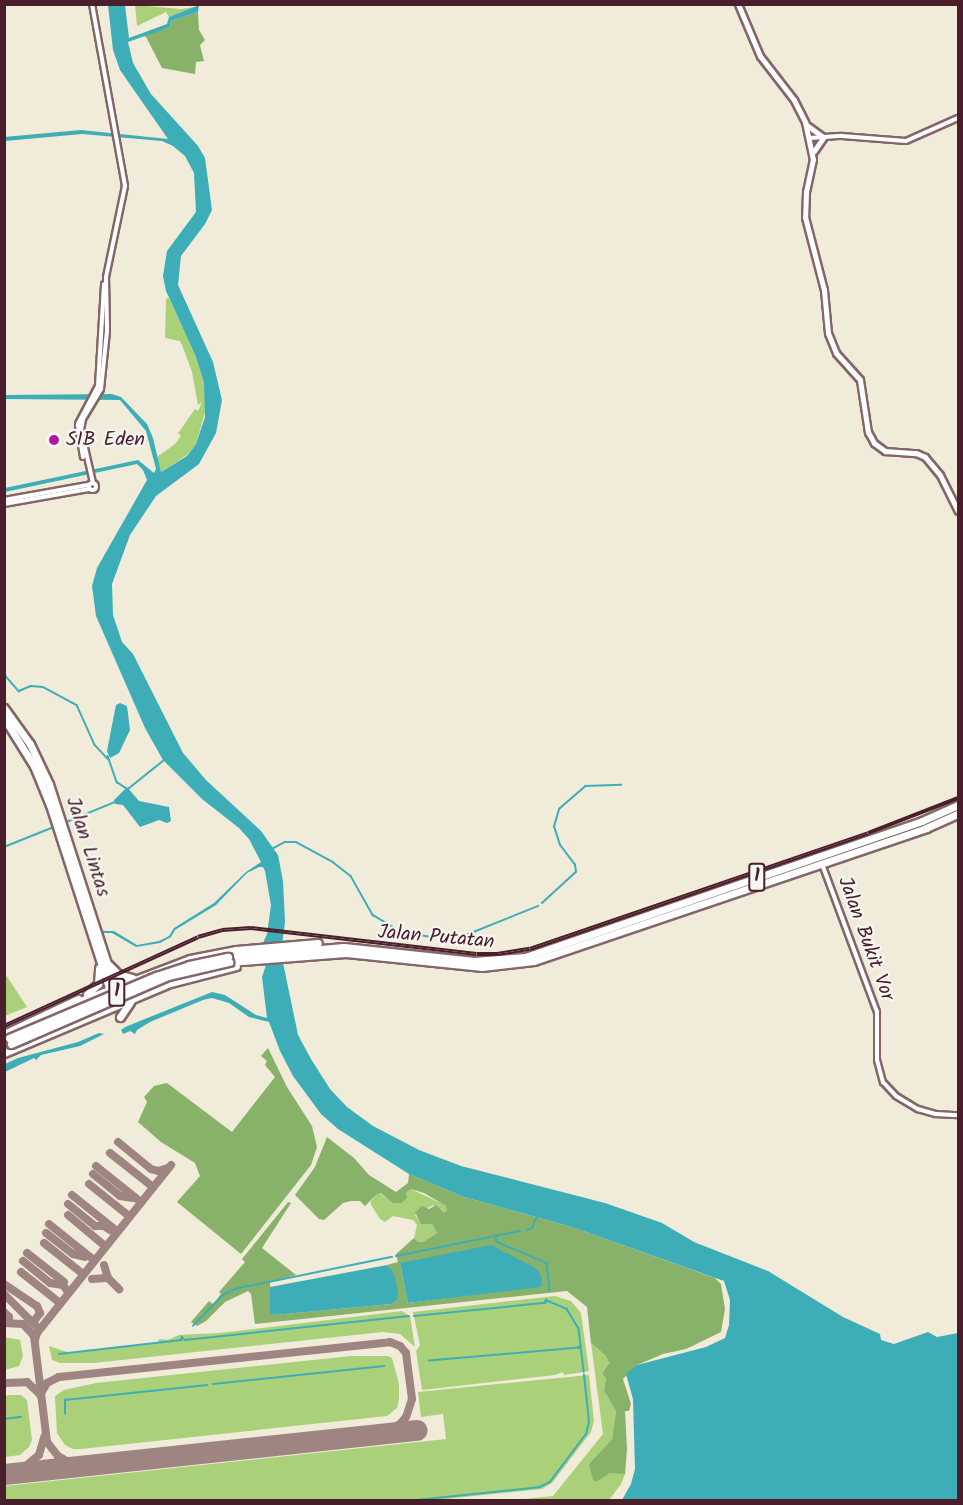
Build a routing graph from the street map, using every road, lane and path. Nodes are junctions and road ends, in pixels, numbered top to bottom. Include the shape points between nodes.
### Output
1 (92, 4) edge
2 (738, 4) edge
3 (958, 118) edge
4 (805, 122) junction
5 (824, 137) junction
6 (810, 139) junction
7 (813, 154) junction
8 (90, 483) junction
9 (4, 500) edge
10 (4, 504) edge
11 (958, 510) edge
12 (4, 708) edge
13 (4, 718) edge
14 (957, 810) edge
15 (58, 818) junction
16 (823, 861) junction
17 (740, 887) junction
18 (312, 949) junction
19 (260, 950) junction
20 (101, 959) junction
21 (229, 960) junction
22 (265, 960) junction
23 (135, 978) junction
24 (122, 983) junction
25 (111, 987) junction
26 (139, 996) junction
27 (129, 1000) junction
28 (75, 1003) junction
29 (117, 1005) junction
30 (120, 1017) dead end
31 (7, 1040) edge
32 (4, 1053) edge
33 (958, 1115) edge

1 - 8 street via 125,186 106,277 106,338 98,392 81,430
2 - 4 main road via 760,56 794,100
3 - 5 street via 906,141
4 - 5 main road
4 - 6 main road
5 - 6 street
5 - 7 main road
6 - 7 main road
7 - 11 main road via 805,218 824,290 831,343 860,381 867,428 874,443 885,451 925,457 940,475
8 - 9 street
8 - 10 street
12 - 15 highway, Jalan Lintas via 39,760
13 - 15 highway, Jalan Lintas via 34,766
14 - 16 highway, Jalan Putatan / 1
15 - 20 highway, Jalan Lintas
16 - 17 highway, Jalan Putatan / 1
16 - 33 street, Jalan Bukit Vor via 877,1012 877,1060 883,1082 896,1096 918,1109
17 - 18 highway, Jalan Putatan / 1 via 518,958 474,962 363,948
17 - 18 highway, Jalan Putatan / 1 via 556,954 512,964 466,966
18 - 19 highway, Jalan Putatan / 1
18 - 22 highway, Jalan Putatan / 1
19 - 21 highway, Jalan Putatan / 1
19 - 23 highway via 190,959
20 - 23 highway via 114,972
20 - 25 highway, Jalan Lintas
20 - 28 highway via 98,984
21 - 22 highway, Jalan Putatan / 1
21 - 31 highway, Jalan Putatan / 1, bridge via 168,976
22 - 26 highway via 189,976
23 - 24 highway
24 - 25 highway
24 - 27 highway via 121,993
25 - 28 highway
25 - 29 highway, Jalan Lintas
26 - 27 highway
26 - 30 highway via 128,1003
27 - 29 highway
28 - 31 highway
29 - 32 highway

